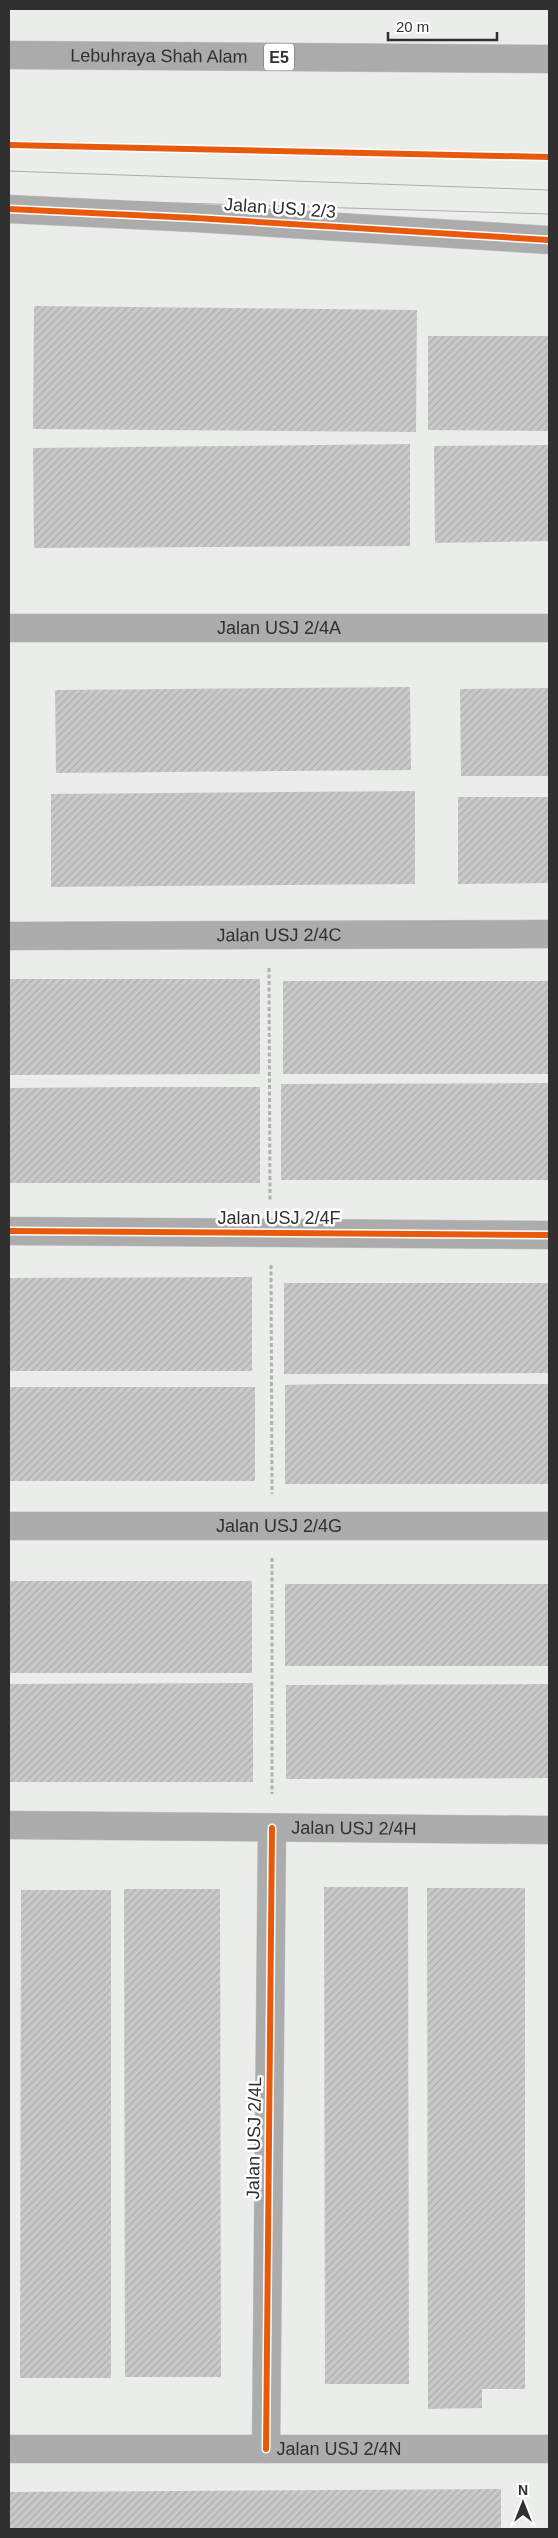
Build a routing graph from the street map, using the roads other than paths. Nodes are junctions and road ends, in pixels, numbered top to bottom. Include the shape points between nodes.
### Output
1 (9, 55) edge
2 (549, 59) edge
3 (9, 209) edge
4 (549, 240) edge
5 (9, 628) edge
6 (549, 628) edge
7 (549, 934) edge
8 (9, 936) edge
9 (9, 1231) edge
10 (549, 1235) edge
11 (9, 1526) edge
12 (549, 1526) edge
13 (9, 1825) edge
14 (272, 1828) junction
15 (549, 1830) edge
16 (9, 2449) edge
17 (266, 2449) junction
18 (549, 2449) edge

1 - 2 highway, Lebuhraya Shah Alam / E5
3 - 4 street, Jalan USJ 2/3
5 - 6 street, Jalan USJ 2/4A
7 - 8 street, Jalan USJ 2/4C
9 - 10 street, Jalan USJ 2/4F
11 - 12 street, Jalan USJ 2/4G
13 - 14 street, Jalan USJ 2/4H
14 - 15 street, Jalan USJ 2/4H
14 - 17 street, Jalan USJ 2/4L
16 - 17 street, Jalan USJ 2/4N
17 - 18 street, Jalan USJ 2/4N

